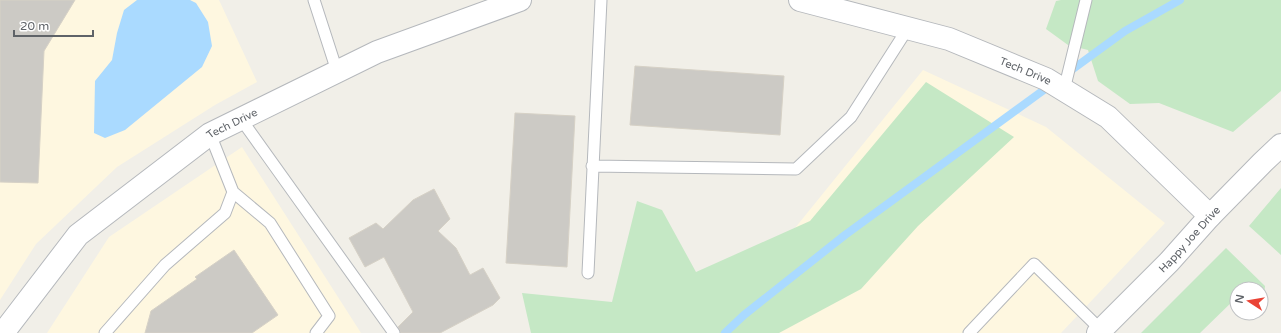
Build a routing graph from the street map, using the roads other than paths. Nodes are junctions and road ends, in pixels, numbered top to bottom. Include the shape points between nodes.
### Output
1 (314, 0) edge
2 (520, 0) edge
3 (600, 0) edge
4 (800, 0) edge
5 (1086, 0) edge
6 (908, 28) junction
7 (337, 71) junction
8 (1064, 90) junction
9 (241, 119) junction
10 (210, 134) junction
11 (1281, 145) edge
12 (592, 166) junction
13 (233, 192) junction
14 (1210, 216) junction
15 (588, 273) dead end
16 (1099, 332) edge
17 (3, 333) edge
18 (105, 333) edge
19 (316, 333) edge
20 (394, 333) edge
21 (969, 333) edge

1 - 7 lane
2 - 7 street, Tech Drive via 377,52
3 - 12 lane
4 - 6 street, Tech Drive
5 - 8 lane
6 - 8 street, Tech Drive via 956,42 1046,79
6 - 12 lane via 851,117 796,169
7 - 9 street, Tech Drive
8 - 14 street, Tech Drive via 1108,117
9 - 10 street, Tech Drive
9 - 20 lane
10 - 13 lane
10 - 17 street, Tech Drive via 78,235
11 - 14 street, Happy Joe Drive
12 - 15 lane
13 - 18 lane via 225,213 165,265
13 - 19 lane via 270,223 329,316
14 - 16 street, Happy Joe Drive via 1169,262
16 - 21 lane via 1034,264

